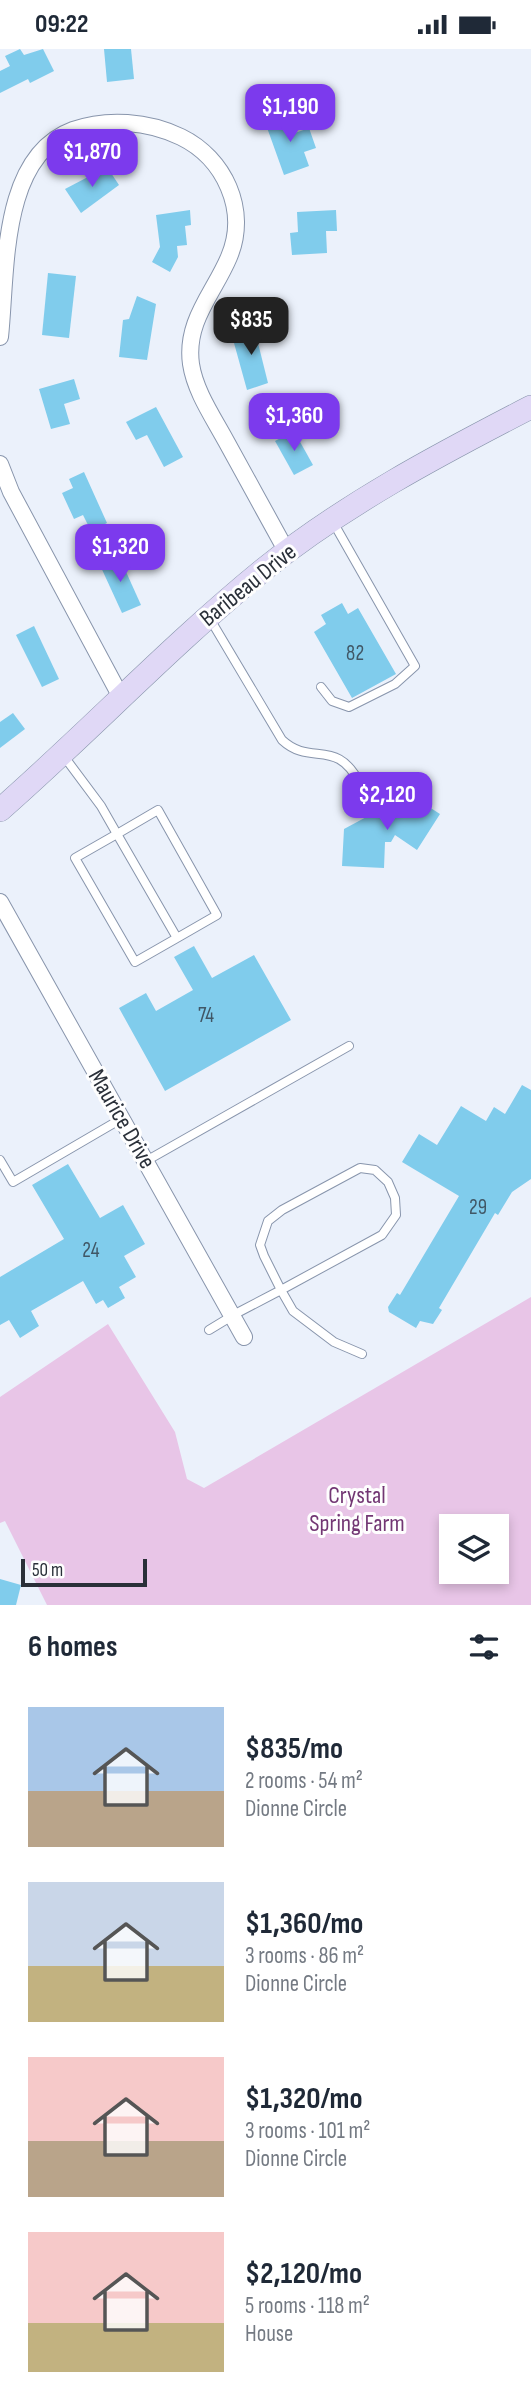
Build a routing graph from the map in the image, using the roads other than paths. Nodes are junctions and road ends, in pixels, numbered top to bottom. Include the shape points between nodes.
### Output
1 (0, 337) edge
2 (531, 407) edge
3 (0, 464) edge
4 (333, 521) junction
5 (287, 552) junction
6 (208, 616) junction
7 (321, 687) dead end
8 (122, 699) junction
9 (63, 755) junction
10 (360, 784) dead end
11 (0, 810) edge
12 (117, 834) junction
13 (0, 902) edge
14 (177, 938) junction
15 (349, 1046) dead end
16 (121, 1119) junction
17 (0, 1160) edge
18 (146, 1161) junction
19 (281, 1290) junction
20 (232, 1316) junction
21 (209, 1330) dead end
22 (244, 1337) dead end
23 (362, 1354) dead end

1 - 5 street via 13,211 20,181 38,152 69,132 106,123 159,129 203,151 229,186 235,227 230,256 196,316 190,349 193,372
2 - 4 street, Baribeau Drive via 427,460
3 - 8 street
4 - 5 street, Baribeau Drive
4 - 7 lane via 415,666 395,684 349,707 332,701
5 - 6 street, Baribeau Drive
6 - 8 street, Baribeau Drive
6 - 10 lane via 282,740 298,750 346,761
8 - 9 street, Baribeau Drive
9 - 11 street, Baribeau Drive
9 - 12 lane
12 - 14 lane
12 - 14 lane via 158,810 217,915
12 - 14 lane via 75,858 128,951 135,962
13 - 16 street, Maurice Drive
15 - 18 lane
16 - 17 lane via 13,1182
16 - 18 street, Maurice Drive
18 - 20 street, Maurice Drive
19 - 19 lane via 383,1235 396,1216 395,1198 388,1182 375,1170 360,1167 339,1177 268,1221 260,1245
19 - 20 lane
19 - 23 lane via 293,1311 316,1330
20 - 21 lane
20 - 22 street, Maurice Drive

